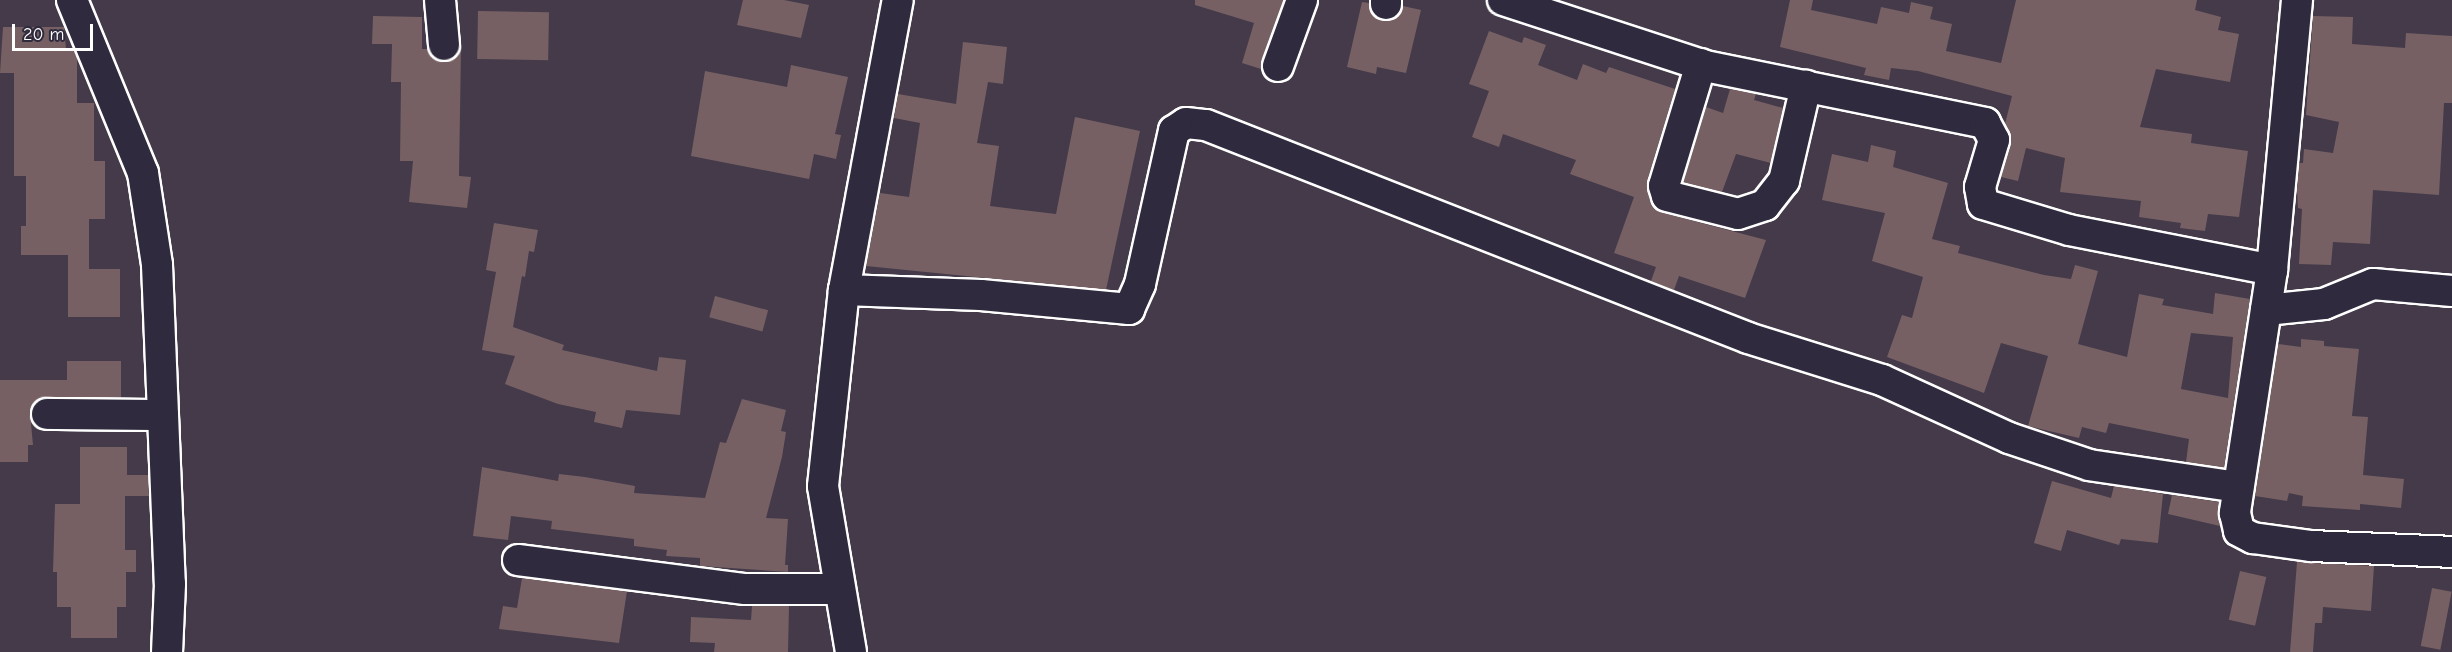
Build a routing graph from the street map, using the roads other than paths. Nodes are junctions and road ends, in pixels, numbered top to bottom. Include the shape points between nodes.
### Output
1 (72, 0) edge
2 (440, 0) edge
3 (898, 0) edge
4 (1302, 0) edge
5 (1503, 0) edge
6 (2297, 0) edge
7 (444, 45) dead end
8 (1701, 64) junction
9 (1278, 66) dead end
10 (1806, 86) junction
11 (2272, 270) junction
12 (844, 290) junction
13 (2452, 291) edge
14 (2266, 310) junction
15 (48, 414) dead end
16 (163, 415) junction
17 (2238, 487) junction
18 (2452, 552) edge
19 (518, 560) dead end
20 (838, 589) junction
21 (167, 652) edge
22 (851, 652) edge

1 - 16 street via 143,173 158,265
2 - 7 street
3 - 12 street
4 - 9 street
5 - 8 street
6 - 11 street
8 - 10 street
8 - 10 street via 1664,186 1667,196 1738,214 1765,205 1785,181
10 - 11 street via 1985,123 1994,140 1980,187 1983,204 2069,230
11 - 14 street
12 - 17 street via 981,295 1129,309 1140,284 1174,131 1186,123 1206,125 1748,338 1882,380 2009,438 2089,465
12 - 20 street via 823,486
13 - 14 street via 2373,284 2324,304
14 - 17 street
15 - 16 street
16 - 21 street via 170,584
17 - 18 street via 2235,513 2240,531 2253,538 2311,546
19 - 20 street via 745,589
20 - 22 street

